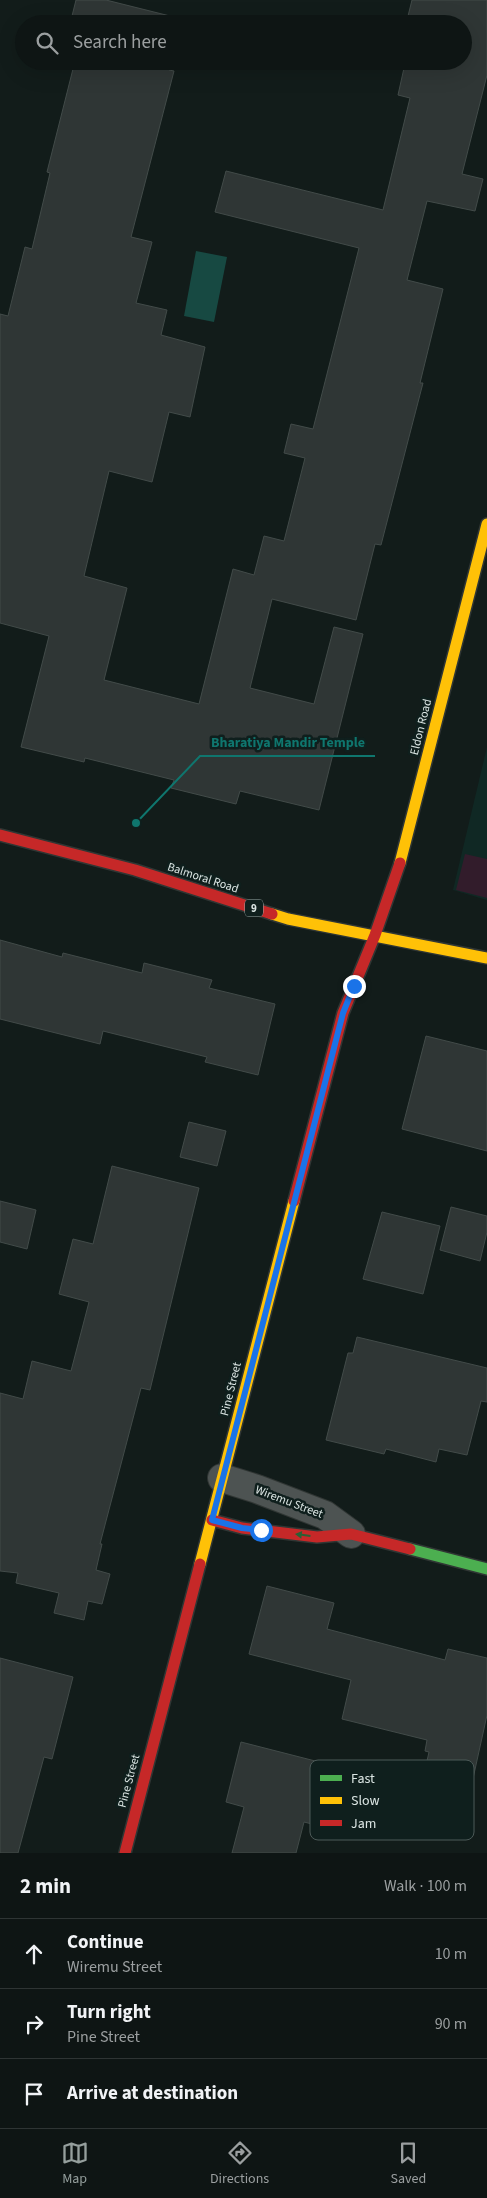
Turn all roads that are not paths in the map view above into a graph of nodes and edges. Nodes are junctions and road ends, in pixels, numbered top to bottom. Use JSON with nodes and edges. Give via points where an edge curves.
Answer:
{"nodes":[{"id":1,"x":487,"y":524,"type":"edge"},
{"id":2,"x":479,"y":584,"type":"edge"},
{"id":3,"x":0,"y":835,"type":"edge"},
{"id":4,"x":375,"y":934,"type":"junction"},
{"id":5,"x":487,"y":958,"type":"edge"},
{"id":6,"x":222,"y":1478,"type":"junction"},
{"id":7,"x":212,"y":1520,"type":"junction"},
{"id":8,"x":351,"y":1534,"type":"junction"},
{"id":9,"x":487,"y":1570,"type":"edge"},
{"id":10,"x":125,"y":1853,"type":"edge"}],
"edges":[{"from":1,"to":2,"type":"street","name":"Eldon Road"},
{"from":2,"to":4,"type":"street","name":"Eldon Road","via":[[402,859]]},
{"from":3,"to":4,"type":"street","name":"Balmoral Road","number":"9","via":[[135,870],[288,919]]},
{"from":4,"to":5,"type":"street","name":"Balmoral Road","number":"9"},
{"from":4,"to":6,"type":"street","name":"Pine Street","via":[[343,1013]]},
{"from":6,"to":7,"type":"street","name":"Pine Street"},
{"from":6,"to":8,"type":"street","name":"Wiremu Street","via":[[325,1515]]},
{"from":8,"to":7,"type":"street","name":"Wiremu Street","one_way":true,"via":[[316,1537],[242,1528]]},
{"from":7,"to":10,"type":"street","name":"Pine Street"},
{"from":8,"to":9,"type":"street","name":"Wiremu Street"}]}
